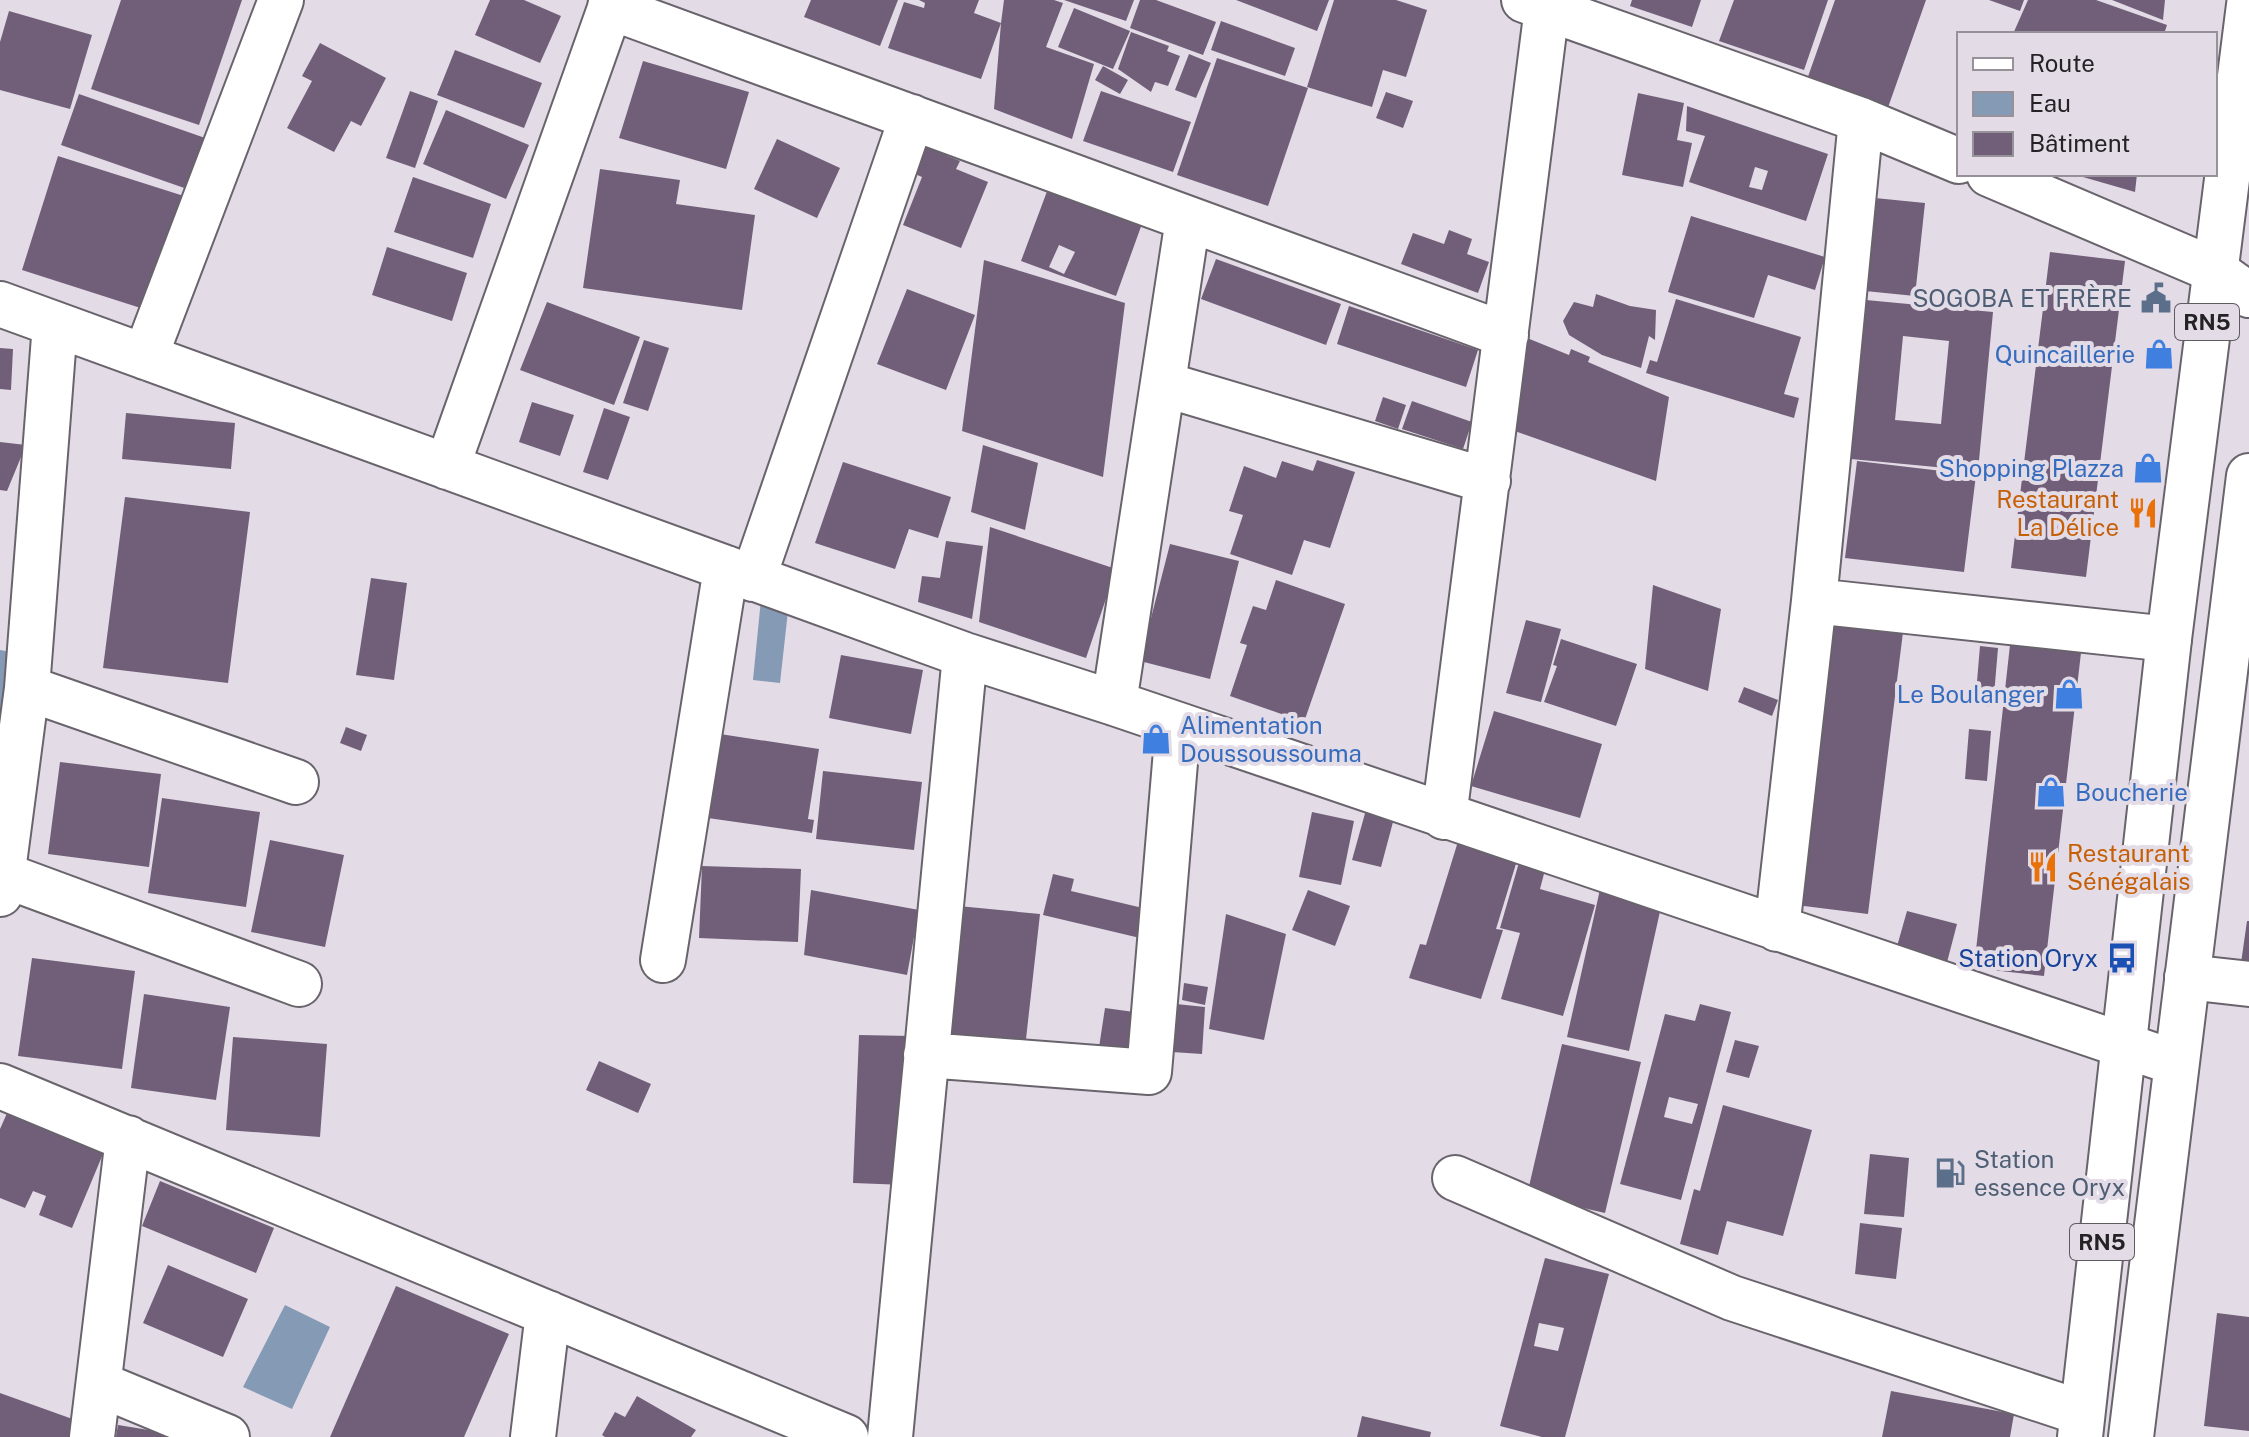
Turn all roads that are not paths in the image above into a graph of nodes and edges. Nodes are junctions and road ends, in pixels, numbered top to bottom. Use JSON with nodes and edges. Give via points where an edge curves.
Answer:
{"nodes":[{"id":1,"x":281,"y":0,"type":"edge"},
{"id":2,"x":612,"y":3,"type":"edge"},
{"id":3,"x":1536,"y":4,"type":"edge"},
{"id":4,"x":2249,"y":5,"type":"edge"},
{"id":5,"x":912,"y":117,"type":"junction"},
{"id":6,"x":1861,"y":120,"type":"junction"},
{"id":7,"x":1957,"y":160,"type":"edge"},
{"id":8,"x":1994,"y":176,"type":"edge"},
{"id":9,"x":1188,"y":219,"type":"junction"},
{"id":10,"x":2214,"y":270,"type":"junction"},
{"id":11,"x":2249,"y":295,"type":"edge"},
{"id":12,"x":0,"y":304,"type":"edge"},
{"id":13,"x":55,"y":324,"type":"junction"},
{"id":14,"x":1506,"y":335,"type":"junction"},
{"id":15,"x":145,"y":357,"type":"junction"},
{"id":16,"x":1163,"y":384,"type":"junction"},
{"id":17,"x":447,"y":467,"type":"junction"},
{"id":18,"x":2249,"y":476,"type":"edge"},
{"id":19,"x":1488,"y":481,"type":"junction"},
{"id":20,"x":740,"y":574,"type":"junction"},
{"id":21,"x":1814,"y":601,"type":"junction"},
{"id":22,"x":2169,"y":639,"type":"junction"},
{"id":23,"x":965,"y":655,"type":"junction"},
{"id":24,"x":27,"y":688,"type":"junction"},
{"id":25,"x":1114,"y":703,"type":"junction"},
{"id":26,"x":1178,"y":727,"type":"junction"},
{"id":27,"x":296,"y":782,"type":"dead end"},
{"id":28,"x":1444,"y":817,"type":"junction"},
{"id":29,"x":1,"y":884,"type":"edge"},
{"id":30,"x":1777,"y":929,"type":"junction"},
{"id":31,"x":663,"y":960,"type":"dead end"},
{"id":32,"x":2187,"y":977,"type":"junction"},
{"id":33,"x":299,"y":984,"type":"dead end"},
{"id":34,"x":2249,"y":984,"type":"edge"},
{"id":35,"x":2125,"y":1047,"type":"junction"},
{"id":36,"x":926,"y":1055,"type":"junction"},
{"id":37,"x":2176,"y":1063,"type":"junction"},
{"id":38,"x":0,"y":1086,"type":"edge"},
{"id":39,"x":128,"y":1138,"type":"junction"},
{"id":40,"x":1455,"y":1178,"type":"dead end"},
{"id":41,"x":548,"y":1313,"type":"junction"},
{"id":42,"x":99,"y":1384,"type":"junction"},
{"id":43,"x":2081,"y":1425,"type":"edge"},
{"id":44,"x":92,"y":1437,"type":"edge"},
{"id":45,"x":227,"y":1437,"type":"edge"},
{"id":46,"x":533,"y":1437,"type":"edge"},
{"id":47,"x":846,"y":1437,"type":"edge"},
{"id":48,"x":890,"y":1437,"type":"edge"},
{"id":49,"x":2131,"y":1437,"type":"edge"}],
"edges":[{"from":1,"to":15,"type":"main road"},
{"from":2,"to":5,"type":"main road"},
{"from":2,"to":17,"type":"main road"},
{"from":3,"to":6,"type":"main road"},
{"from":3,"to":14,"type":"main road"},
{"from":4,"to":10,"type":"main road","number":"RN5"},
{"from":5,"to":9,"type":"main road"},
{"from":5,"to":20,"type":"main road"},
{"from":6,"to":7,"type":"main road"},
{"from":6,"to":21,"type":"main road"},
{"from":8,"to":10,"type":"main road"},
{"from":9,"to":14,"type":"main road"},
{"from":9,"to":16,"type":"main road"},
{"from":10,"to":11,"type":"main road"},
{"from":10,"to":22,"type":"main road","number":"RN5"},
{"from":12,"to":13,"type":"main road"},
{"from":13,"to":15,"type":"main road"},
{"from":13,"to":24,"type":"main road"},
{"from":14,"to":19,"type":"main road"},
{"from":15,"to":17,"type":"main road"},
{"from":16,"to":19,"type":"main road"},
{"from":16,"to":25,"type":"main road"},
{"from":17,"to":20,"type":"main road"},
{"from":18,"to":32,"type":"main road","number":"RN5"},
{"from":19,"to":28,"type":"main road"},
{"from":20,"to":23,"type":"main road"},
{"from":20,"to":31,"type":"main road"},
{"from":21,"to":22,"type":"main road"},
{"from":21,"to":30,"type":"main road"},
{"from":22,"to":35,"type":"main road","number":"RN5"},
{"from":23,"to":25,"type":"main road"},
{"from":23,"to":36,"type":"main road"},
{"from":24,"to":27,"type":"main road"},
{"from":24,"to":29,"type":"main road"},
{"from":25,"to":26,"type":"main road"},
{"from":26,"to":28,"type":"main road"},
{"from":26,"to":36,"type":"main road","via":[[1149,1072]]},
{"from":28,"to":30,"type":"main road"},
{"from":29,"to":33,"type":"main road"},
{"from":30,"to":35,"type":"main road"},
{"from":32,"to":34,"type":"main road"},
{"from":32,"to":37,"type":"main road","number":"RN5"},
{"from":35,"to":37,"type":"main road"},
{"from":35,"to":43,"type":"main road","number":"RN5"},
{"from":36,"to":48,"type":"main road"},
{"from":37,"to":49,"type":"main road","number":"RN5"},
{"from":38,"to":39,"type":"main road"},
{"from":39,"to":41,"type":"main road"},
{"from":39,"to":42,"type":"main road"},
{"from":40,"to":43,"type":"main road","via":[[1732,1298]]},
{"from":41,"to":46,"type":"main road"},
{"from":41,"to":47,"type":"main road"},
{"from":42,"to":44,"type":"main road"},
{"from":42,"to":45,"type":"main road"}]}
